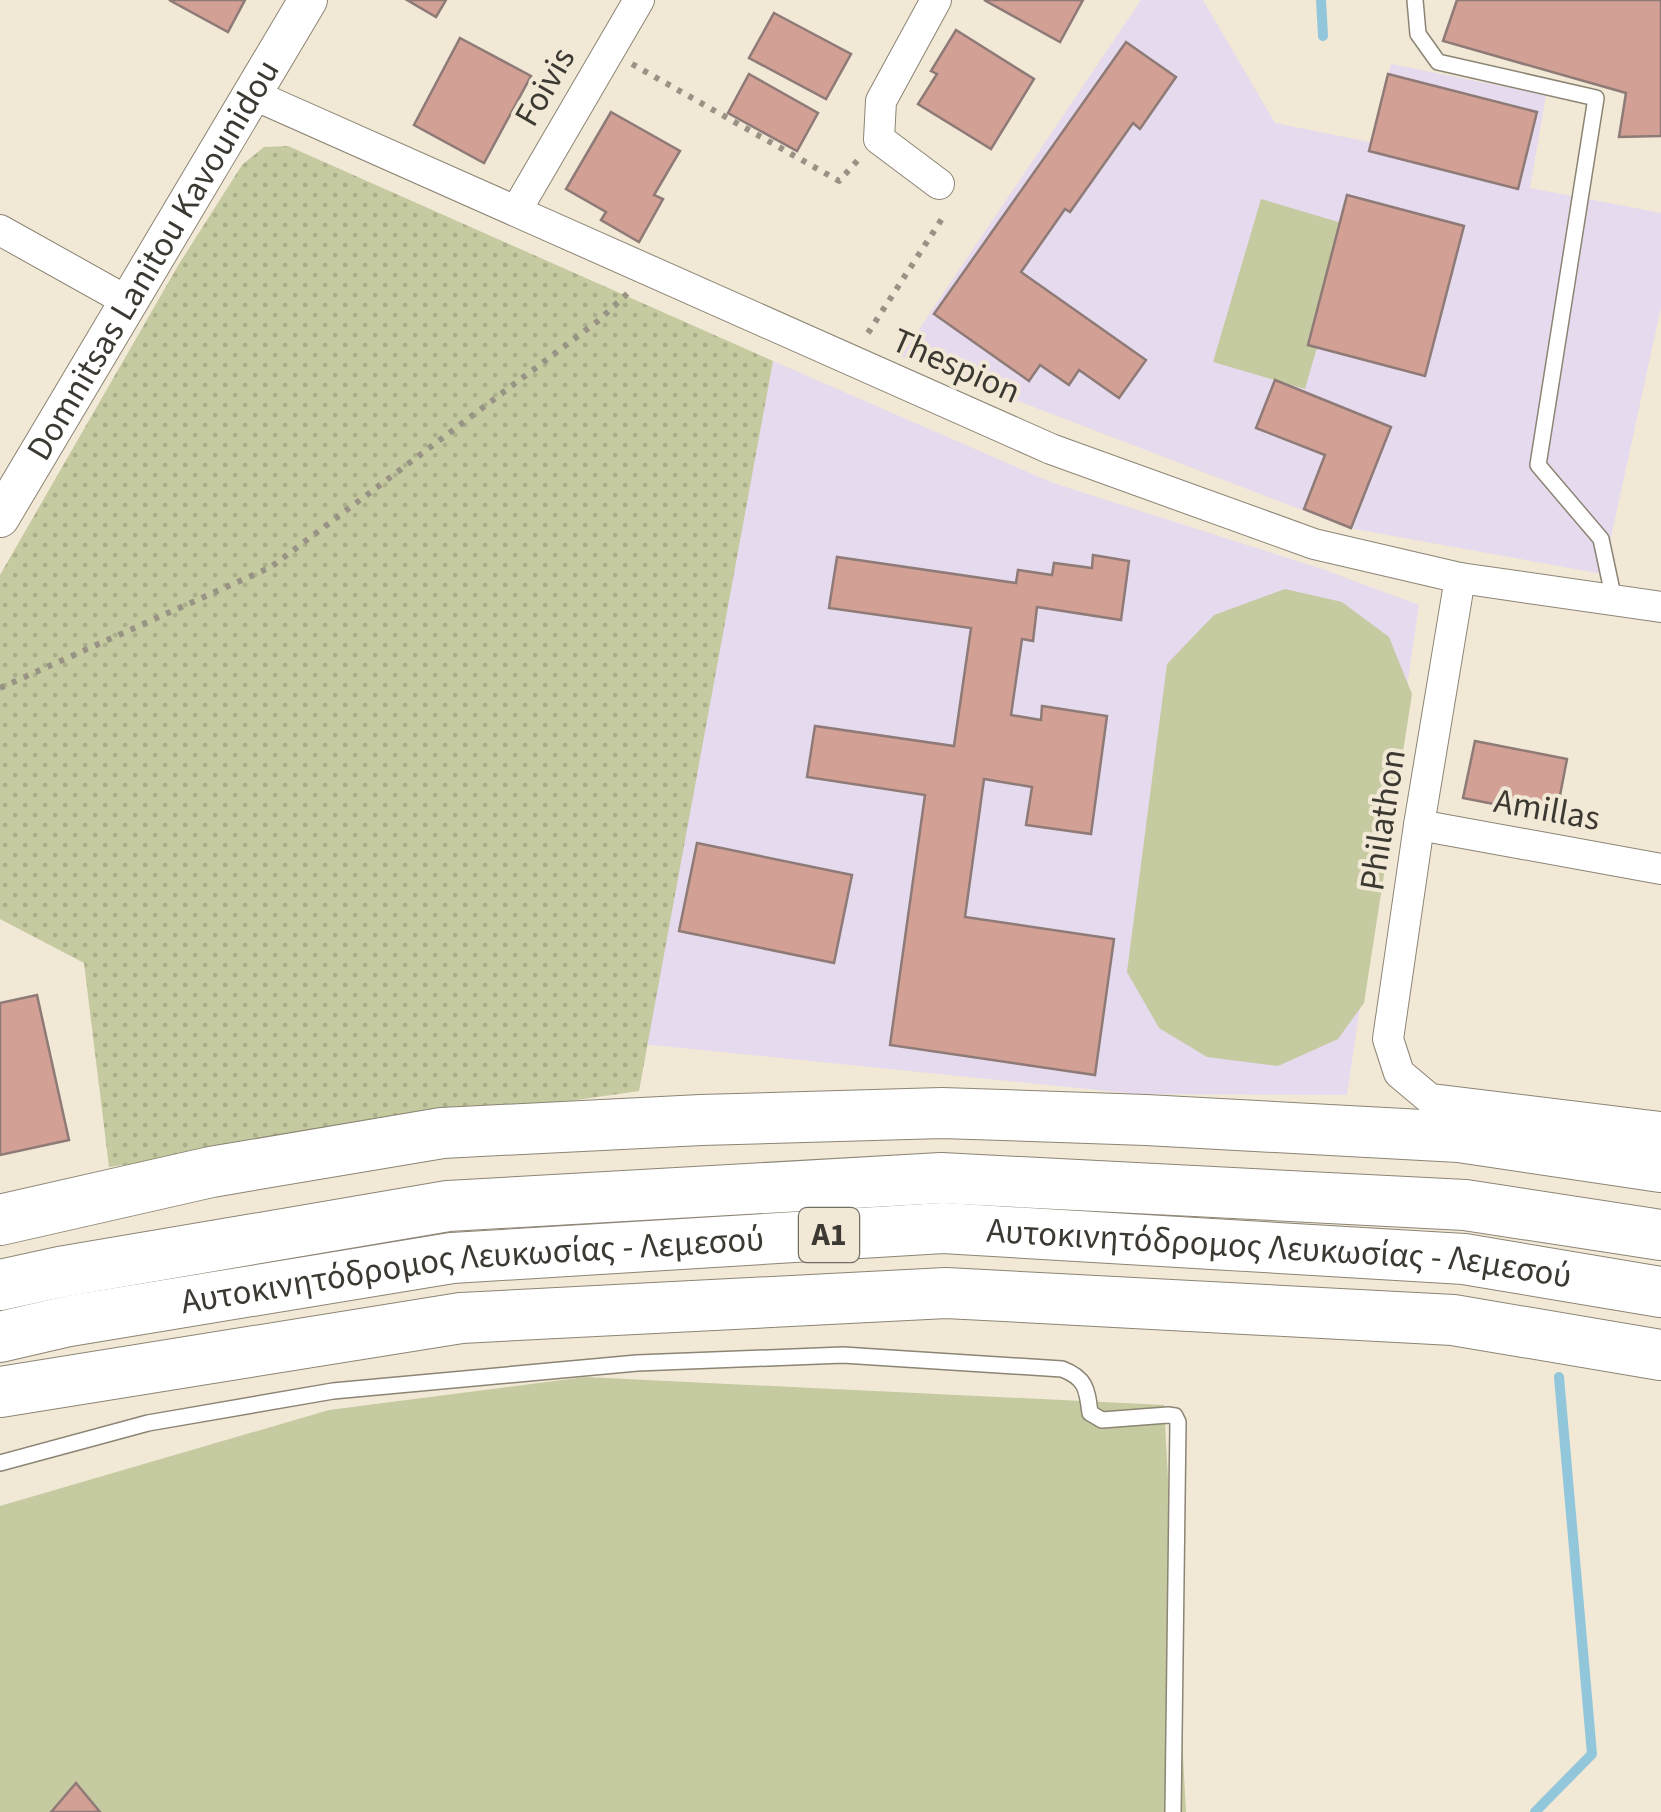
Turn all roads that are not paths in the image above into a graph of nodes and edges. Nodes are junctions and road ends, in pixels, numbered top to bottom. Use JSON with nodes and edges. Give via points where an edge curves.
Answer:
{"nodes":[{"id":1,"x":308,"y":0,"type":"edge"},
{"id":2,"x":639,"y":0,"type":"edge"},
{"id":3,"x":936,"y":0,"type":"edge"},
{"id":4,"x":1416,"y":0,"type":"edge"},
{"id":5,"x":252,"y":94,"type":"junction"},
{"id":6,"x":938,"y":184,"type":"road end"},
{"id":7,"x":516,"y":211,"type":"junction"},
{"id":8,"x":0,"y":230,"type":"edge"},
{"id":9,"x":127,"y":301,"type":"junction"},
{"id":10,"x":0,"y":518,"type":"edge"},
{"id":11,"x":1460,"y":578,"type":"junction"},
{"id":12,"x":1614,"y":600,"type":"junction"},
{"id":13,"x":1661,"y":607,"type":"edge"},
{"id":14,"x":1419,"y":825,"type":"junction"},
{"id":15,"x":1661,"y":869,"type":"edge"},
{"id":16,"x":1661,"y":1127,"type":"edge"},
{"id":17,"x":1661,"y":1167,"type":"edge"},
{"id":18,"x":211,"y":1172,"type":"junction"},
{"id":19,"x":0,"y":1220,"type":"edge"},
{"id":20,"x":0,"y":1235,"type":"edge"},
{"id":21,"x":1661,"y":1235,"type":"edge"},
{"id":22,"x":0,"y":1285,"type":"edge"},
{"id":23,"x":1661,"y":1292,"type":"edge"},
{"id":24,"x":0,"y":1337,"type":"edge"},
{"id":25,"x":1661,"y":1355,"type":"edge"},
{"id":26,"x":0,"y":1395,"type":"edge"},
{"id":27,"x":0,"y":1463,"type":"edge"},
{"id":28,"x":1173,"y":1812,"type":"edge"}],
"edges":[{"from":1,"to":5,"type":"street","name":"Domnitsas Lanitou Kavounidou"},
{"from":2,"to":7,"type":"street","name":"Foivis"},
{"from":3,"to":6,"type":"street","via":[[881,101],[879,139]]},
{"from":4,"to":12,"type":"lane","via":[[1418,34],[1438,62],[1596,98],[1538,466],[1600,539]]},
{"from":5,"to":7,"type":"street","name":"Thespion"},
{"from":5,"to":9,"type":"street","name":"Domnitsas Lanitou Kavounidou"},
{"from":7,"to":11,"type":"street","name":"Thespion","via":[[1052,449],[1314,544]]},
{"from":8,"to":9,"type":"street"},
{"from":9,"to":10,"type":"street","name":"Domnitsas Lanitou Kavounidou"},
{"from":11,"to":12,"type":"street","name":"Thespion"},
{"from":11,"to":14,"type":"street","name":"Philathon"},
{"from":12,"to":13,"type":"street","name":"Thespion"},
{"from":14,"to":15,"type":"street","name":"Amillas"},
{"from":14,"to":16,"type":"street","name":"Philathon","via":[[1388,1039],[1398,1073],[1430,1099]]},
{"from":17,"to":18,"type":"highway","via":[[1459,1138],[942,1114],[442,1134]]},
{"from":18,"to":19,"type":"highway"},
{"from":18,"to":20,"type":"highway"},
{"from":21,"to":22,"type":"highway","name":"Αυτοκινητόδρομος Λευκωσίας - Λεμεσού","number":"A1","via":[[1466,1206],[941,1178],[448,1206]]},
{"from":23,"to":24,"type":"highway","name":"Αυτοκινητόδρομος Λευκωσίας - Λεμεσού","number":"A1","via":[[1464,1258],[943,1228],[452,1258]]},
{"from":25,"to":26,"type":"highway","via":[[1454,1320],[946,1293],[461,1318]]},
{"from":27,"to":28,"type":"lane","via":[[148,1423],[333,1391],[638,1363],[843,1355],[1062,1369],[1080,1376],[1090,1413],[1102,1420],[1168,1415],[1178,1422]]}]}
